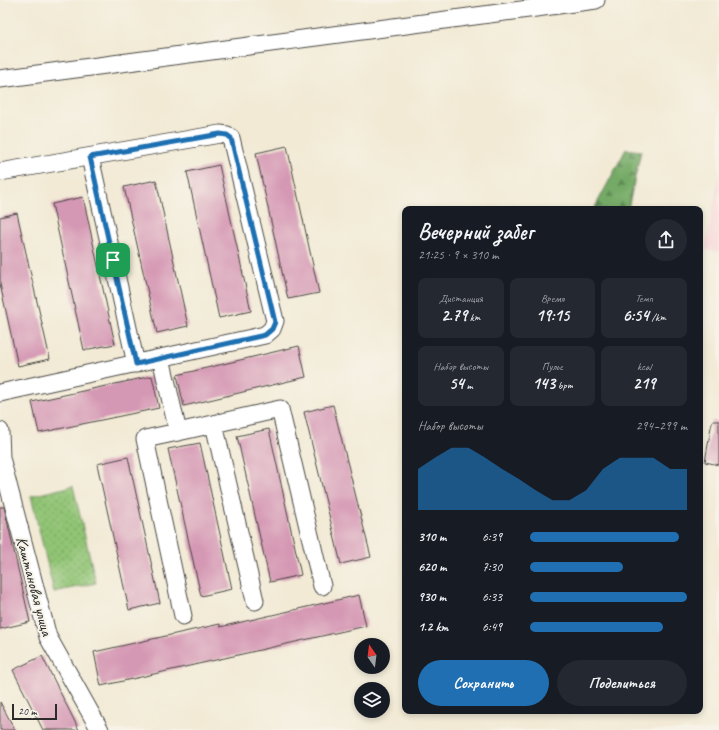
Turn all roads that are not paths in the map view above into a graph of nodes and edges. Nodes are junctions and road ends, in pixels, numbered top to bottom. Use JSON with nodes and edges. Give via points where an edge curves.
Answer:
{"nodes":[{"id":1,"x":596,"y":0,"type":"edge"},
{"id":2,"x":515,"y":6,"type":"edge"},
{"id":3,"x":0,"y":79,"type":"edge"},
{"id":4,"x":90,"y":157,"type":"junction"},
{"id":5,"x":0,"y":172,"type":"edge"},
{"id":6,"x":161,"y":358,"type":"junction"},
{"id":7,"x":136,"y":364,"type":"junction"},
{"id":8,"x":0,"y":393,"type":"edge"},
{"id":9,"x":214,"y":424,"type":"junction"},
{"id":10,"x":0,"y":431,"type":"edge"},
{"id":11,"x":178,"y":432,"type":"junction"},
{"id":12,"x":1,"y":459,"type":"edge"},
{"id":13,"x":322,"y":586,"type":"dead end"},
{"id":14,"x":255,"y":601,"type":"dead end"},
{"id":15,"x":183,"y":616,"type":"dead end"},
{"id":16,"x":100,"y":730,"type":"edge"}],
"edges":[{"from":1,"to":2,"type":"street"},
{"from":2,"to":3,"type":"street"},
{"from":4,"to":5,"type":"street"},
{"from":4,"to":6,"type":"street","via":[[220,134],[231,138],[275,322],[265,335]]},
{"from":4,"to":7,"type":"street"},
{"from":6,"to":7,"type":"street"},
{"from":6,"to":11,"type":"street"},
{"from":7,"to":8,"type":"street"},
{"from":9,"to":11,"type":"street"},
{"from":9,"to":13,"type":"street","via":[[280,409]]},
{"from":9,"to":14,"type":"street"},
{"from":10,"to":12,"type":"street","name":"Каштановая улица"},
{"from":11,"to":15,"type":"street","via":[[144,439]]},
{"from":12,"to":16,"type":"street","name":"Каштановая улица","via":[[48,637]]}]}
